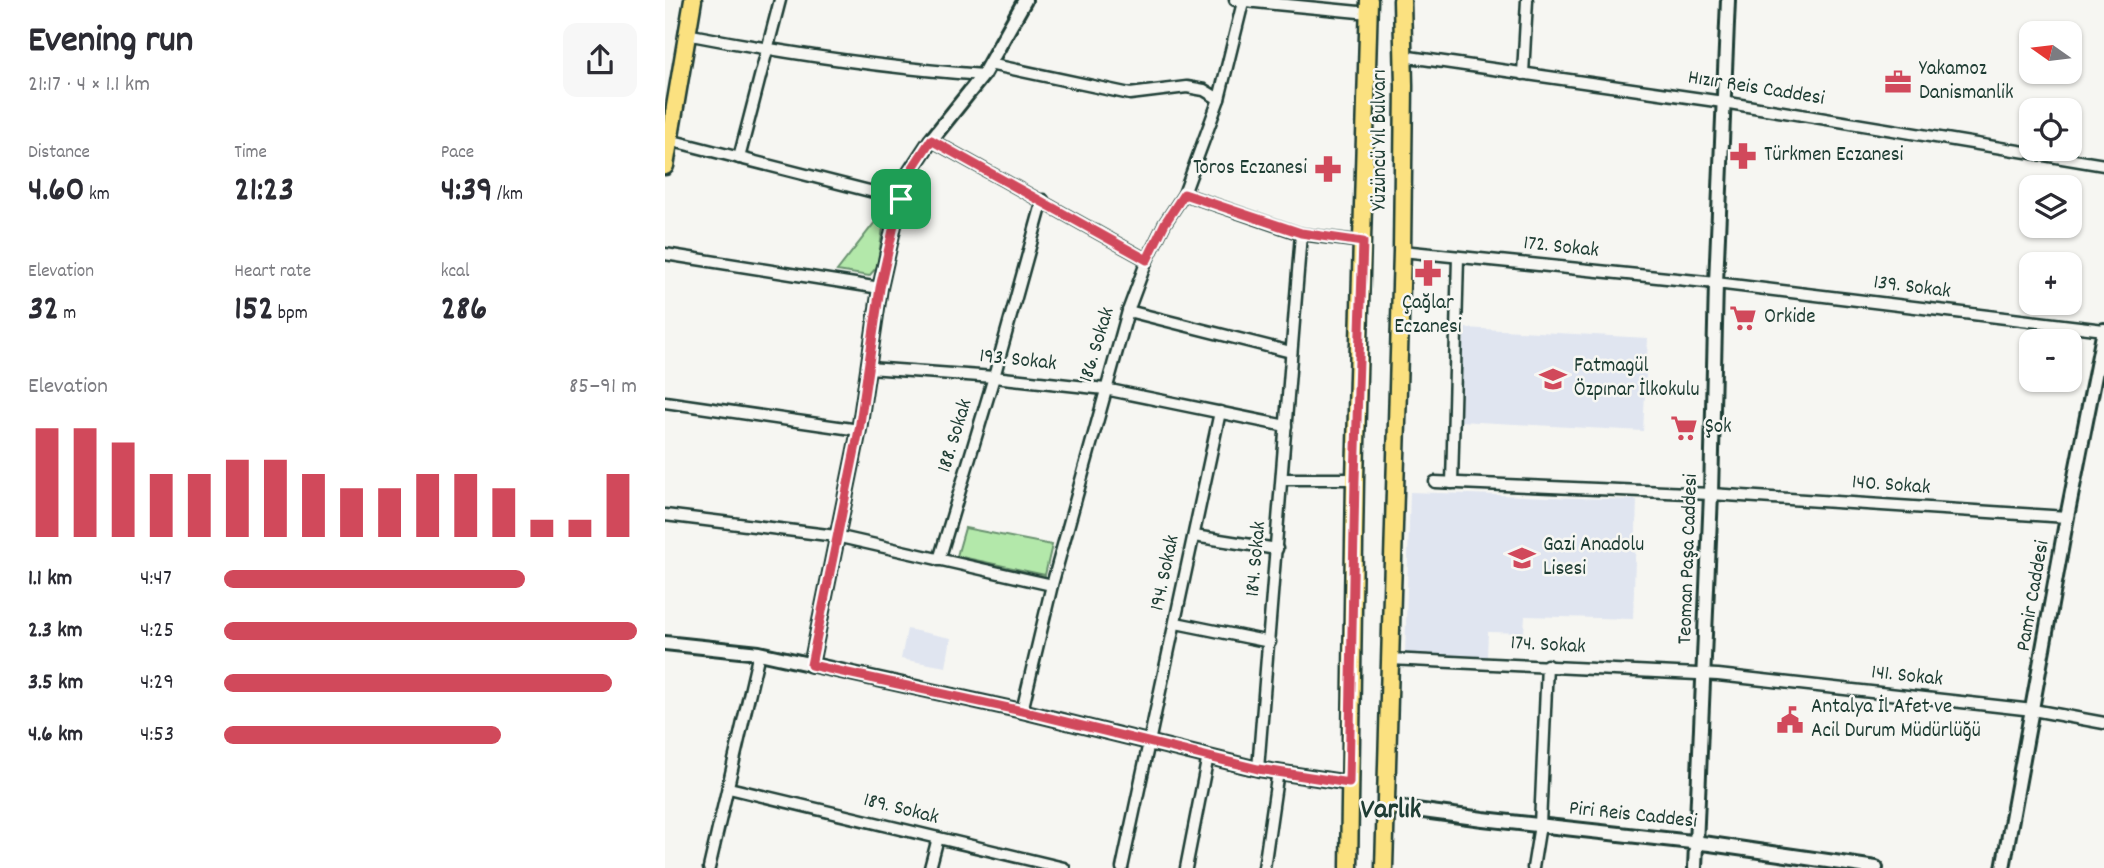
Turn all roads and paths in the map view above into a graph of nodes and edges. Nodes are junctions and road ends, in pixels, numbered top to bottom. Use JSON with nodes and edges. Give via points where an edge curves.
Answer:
{"nodes":[{"id":1,"x":693,"y":0,"type":"edge"},
{"id":2,"x":780,"y":0,"type":"edge"},
{"id":3,"x":1025,"y":0,"type":"edge"},
{"id":4,"x":1402,"y":0,"type":"edge"},
{"id":5,"x":1527,"y":0,"type":"edge"},
{"id":6,"x":1728,"y":0,"type":"edge"},
{"id":7,"x":1239,"y":1,"type":"edge"},
{"id":8,"x":1369,"y":6,"type":"edge"},
{"id":9,"x":685,"y":34,"type":"junction"},
{"id":10,"x":768,"y":50,"type":"junction"},
{"id":11,"x":1402,"y":57,"type":"junction"},
{"id":12,"x":986,"y":69,"type":"junction"},
{"id":13,"x":1523,"y":74,"type":"junction"},
{"id":14,"x":1219,"y":99,"type":"junction"},
{"id":15,"x":1723,"y":102,"type":"junction"},
{"id":16,"x":669,"y":140,"type":"junction"},
{"id":17,"x":931,"y":140,"type":"junction"},
{"id":18,"x":739,"y":158,"type":"junction"},
{"id":19,"x":2104,"y":165,"type":"edge"},
{"id":20,"x":665,"y":166,"type":"edge"},
{"id":21,"x":1184,"y":194,"type":"junction"},
{"id":22,"x":901,"y":199,"type":"junction"},
{"id":23,"x":1043,"y":201,"type":"junction"},
{"id":24,"x":1301,"y":233,"type":"junction"},
{"id":25,"x":1363,"y":242,"type":"junction"},
{"id":26,"x":1402,"y":251,"type":"junction"},
{"id":27,"x":665,"y":254,"type":"edge"},
{"id":28,"x":1458,"y":257,"type":"junction"},
{"id":29,"x":1147,"y":260,"type":"junction"},
{"id":30,"x":1716,"y":283,"type":"junction"},
{"id":31,"x":880,"y":288,"type":"junction"},
{"id":32,"x":1128,"y":311,"type":"junction"},
{"id":33,"x":2104,"y":330,"type":"edge"},
{"id":34,"x":1291,"y":352,"type":"junction"},
{"id":35,"x":869,"y":368,"type":"junction"},
{"id":36,"x":994,"y":377,"type":"junction"},
{"id":37,"x":1105,"y":389,"type":"junction"},
{"id":38,"x":665,"y":402,"type":"edge"},
{"id":39,"x":1220,"y":412,"type":"junction"},
{"id":40,"x":1286,"y":426,"type":"junction"},
{"id":41,"x":859,"y":430,"type":"junction"},
{"id":42,"x":1283,"y":479,"type":"junction"},
{"id":43,"x":1355,"y":479,"type":"junction"},
{"id":44,"x":1435,"y":482,"type":"dead end"},
{"id":45,"x":1452,"y":483,"type":"junction"},
{"id":46,"x":1711,"y":494,"type":"junction"},
{"id":47,"x":665,"y":515,"type":"edge"},
{"id":48,"x":2067,"y":517,"type":"junction"},
{"id":49,"x":836,"y":536,"type":"junction"},
{"id":50,"x":1194,"y":536,"type":"junction"},
{"id":51,"x":1277,"y":549,"type":"junction"},
{"id":52,"x":939,"y":560,"type":"junction"},
{"id":53,"x":1052,"y":586,"type":"junction"},
{"id":54,"x":1176,"y":623,"type":"junction"},
{"id":55,"x":1269,"y":642,"type":"junction"},
{"id":56,"x":665,"y":643,"type":"edge"},
{"id":57,"x":759,"y":653,"type":"junction"},
{"id":58,"x":1390,"y":659,"type":"junction"},
{"id":59,"x":811,"y":665,"type":"junction"},
{"id":60,"x":1547,"y":665,"type":"junction"},
{"id":61,"x":1704,"y":674,"type":"junction"},
{"id":62,"x":2033,"y":710,"type":"junction"},
{"id":63,"x":1022,"y":711,"type":"junction"},
{"id":64,"x":2104,"y":723,"type":"edge"},
{"id":65,"x":1151,"y":742,"type":"junction"},
{"id":66,"x":1208,"y":756,"type":"junction"},
{"id":67,"x":1258,"y":769,"type":"junction"},
{"id":68,"x":1278,"y":771,"type":"junction"},
{"id":69,"x":1349,"y":783,"type":"junction"},
{"id":70,"x":729,"y":788,"type":"junction"},
{"id":71,"x":1386,"y":806,"type":"junction"},
{"id":72,"x":1540,"y":825,"type":"junction"},
{"id":73,"x":937,"y":838,"type":"junction"},
{"id":74,"x":1696,"y":842,"type":"junction"},
{"id":75,"x":709,"y":868,"type":"edge"},
{"id":76,"x":930,"y":868,"type":"edge"},
{"id":77,"x":1064,"y":868,"type":"edge"},
{"id":78,"x":1122,"y":868,"type":"edge"},
{"id":79,"x":1186,"y":868,"type":"edge"},
{"id":80,"x":1265,"y":868,"type":"edge"},
{"id":81,"x":1349,"y":868,"type":"edge"},
{"id":82,"x":1384,"y":868,"type":"edge"},
{"id":83,"x":1533,"y":868,"type":"edge"},
{"id":84,"x":1695,"y":868,"type":"edge"},
{"id":85,"x":1876,"y":868,"type":"edge"},
{"id":86,"x":2003,"y":868,"type":"edge"}],
"edges":[{"from":1,"to":9,"type":"main road"},
{"from":2,"to":10,"type":"street"},
{"from":3,"to":12,"type":"street"},
{"from":4,"to":11,"type":"main road","name":"Yüzüncü Yıl Bulvarı"},
{"from":5,"to":13,"type":"street"},
{"from":6,"to":15,"type":"street","name":"Teoman Paşa Caddesi"},
{"from":7,"to":8,"type":"street"},
{"from":7,"to":14,"type":"street","name":"186. Sokak"},
{"from":8,"to":25,"type":"main road","name":"Yüzüncü Yıl Bulvarı"},
{"from":9,"to":10,"type":"street"},
{"from":9,"to":16,"type":"main road"},
{"from":10,"to":12,"type":"street","via":[[925,71]]},
{"from":10,"to":18,"type":"street"},
{"from":11,"to":13,"type":"street","name":"Hızır Reis Caddesi"},
{"from":11,"to":26,"type":"main road","name":"Yüzüncü Yıl Bulvarı"},
{"from":12,"to":14,"type":"street","via":[[1130,94],[1187,87]]},
{"from":12,"to":17,"type":"street"},
{"from":13,"to":15,"type":"street","name":"Hızır Reis Caddesi"},
{"from":14,"to":21,"type":"street","name":"186. Sokak"},
{"from":15,"to":19,"type":"street","name":"Hızır Reis Caddesi"},
{"from":15,"to":30,"type":"street","name":"Teoman Paşa Caddesi"},
{"from":16,"to":18,"type":"street"},
{"from":16,"to":20,"type":"main road"},
{"from":17,"to":22,"type":"street","via":[[904,181]]},
{"from":17,"to":23,"type":"street"},
{"from":18,"to":22,"type":"street"},
{"from":21,"to":24,"type":"street"},
{"from":21,"to":29,"type":"street","name":"186. Sokak"},
{"from":22,"to":31,"type":"street"},
{"from":23,"to":29,"type":"street"},
{"from":23,"to":36,"type":"street","name":"188. Sokak"},
{"from":24,"to":25,"type":"street"},
{"from":24,"to":34,"type":"street","name":"184. Sokak"},
{"from":25,"to":43,"type":"main road","name":"Yüzüncü Yıl Bulvarı"},
{"from":26,"to":28,"type":"street","name":"172. Sokak"},
{"from":26,"to":58,"type":"main road","name":"Yüzüncü Yıl Bulvarı"},
{"from":27,"to":31,"type":"street"},
{"from":28,"to":30,"type":"street","name":"172. Sokak"},
{"from":28,"to":45,"type":"street"},
{"from":29,"to":32,"type":"street","name":"186. Sokak"},
{"from":30,"to":33,"type":"street","name":"139. Sokak"},
{"from":30,"to":46,"type":"street","name":"Teoman Paşa Caddesi"},
{"from":31,"to":35,"type":"street"},
{"from":32,"to":34,"type":"street"},
{"from":32,"to":37,"type":"street","name":"186. Sokak"},
{"from":33,"to":48,"type":"street","name":"Pamir Caddesi"},
{"from":34,"to":40,"type":"street","name":"184. Sokak"},
{"from":35,"to":36,"type":"street","name":"193. Sokak"},
{"from":35,"to":41,"type":"street"},
{"from":36,"to":37,"type":"street","name":"193. Sokak"},
{"from":36,"to":52,"type":"street","name":"188. Sokak"},
{"from":37,"to":39,"type":"street","name":"193. Sokak"},
{"from":37,"to":53,"type":"street","name":"186. Sokak"},
{"from":38,"to":41,"type":"street"},
{"from":39,"to":40,"type":"street","name":"193. Sokak"},
{"from":39,"to":50,"type":"street","name":"194. Sokak"},
{"from":40,"to":42,"type":"street","name":"184. Sokak"},
{"from":41,"to":49,"type":"street"},
{"from":42,"to":43,"type":"street"},
{"from":42,"to":51,"type":"street","name":"184. Sokak"},
{"from":43,"to":69,"type":"main road","name":"Yüzüncü Yıl Bulvarı"},
{"from":44,"to":45,"type":"street","name":"140. Sokak"},
{"from":45,"to":46,"type":"street","name":"140. Sokak"},
{"from":46,"to":48,"type":"street","name":"140. Sokak"},
{"from":46,"to":61,"type":"street","name":"Teoman Paşa Caddesi"},
{"from":47,"to":49,"type":"street"},
{"from":48,"to":62,"type":"street","name":"Pamir Caddesi"},
{"from":49,"to":52,"type":"street"},
{"from":49,"to":59,"type":"street"},
{"from":50,"to":51,"type":"street"},
{"from":50,"to":54,"type":"street","name":"194. Sokak"},
{"from":51,"to":55,"type":"street","name":"184. Sokak"},
{"from":52,"to":53,"type":"street"},
{"from":53,"to":63,"type":"street","name":"186. Sokak"},
{"from":54,"to":55,"type":"street"},
{"from":54,"to":65,"type":"street","name":"194. Sokak"},
{"from":55,"to":67,"type":"street","name":"184. Sokak"},
{"from":56,"to":57,"type":"street"},
{"from":57,"to":59,"type":"street"},
{"from":57,"to":70,"type":"street"},
{"from":58,"to":60,"type":"street","name":"174. Sokak"},
{"from":58,"to":71,"type":"main road","name":"Yüzüncü Yıl Bulvarı"},
{"from":59,"to":63,"type":"street"},
{"from":60,"to":61,"type":"street","name":"174. Sokak"},
{"from":60,"to":72,"type":"street"},
{"from":61,"to":62,"type":"street","name":"141. Sokak"},
{"from":61,"to":74,"type":"street","name":"Teoman Paşa Caddesi"},
{"from":62,"to":64,"type":"street","name":"141. Sokak"},
{"from":62,"to":86,"type":"street","name":"Pamir Caddesi"},
{"from":63,"to":65,"type":"street"},
{"from":65,"to":66,"type":"street"},
{"from":65,"to":78,"type":"street","name":"194. Sokak"},
{"from":66,"to":67,"type":"street"},
{"from":66,"to":79,"type":"street"},
{"from":67,"to":68,"type":"street"},
{"from":68,"to":69,"type":"street"},
{"from":68,"to":80,"type":"street"},
{"from":69,"to":81,"type":"main road","name":"Yüzüncü Yıl Bulvarı"},
{"from":70,"to":73,"type":"street","name":"189. Sokak"},
{"from":70,"to":75,"type":"street"},
{"from":71,"to":72,"type":"street","name":"Piri Reis Caddesi"},
{"from":71,"to":82,"type":"main road","name":"Yüzüncü Yıl Bulvarı"},
{"from":72,"to":74,"type":"street","name":"Piri Reis Caddesi"},
{"from":72,"to":83,"type":"street"},
{"from":73,"to":76,"type":"street"},
{"from":73,"to":77,"type":"street","name":"189. Sokak"},
{"from":74,"to":84,"type":"street","name":"Teoman Paşa Caddesi"},
{"from":74,"to":85,"type":"street","name":"Piri Reis Caddesi"}]}
